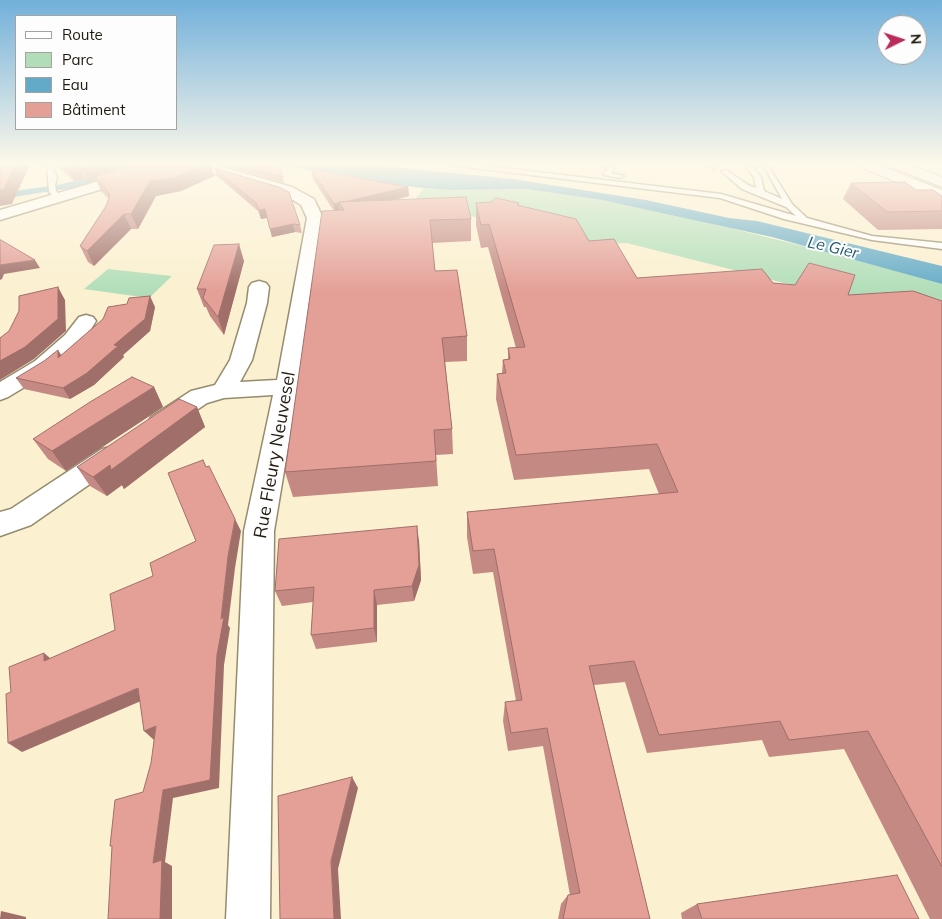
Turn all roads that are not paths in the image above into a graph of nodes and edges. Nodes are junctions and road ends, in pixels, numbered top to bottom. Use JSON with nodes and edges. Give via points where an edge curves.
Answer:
{"nodes":[{"id":1,"x":19,"y":207,"type":"edge"},
{"id":2,"x":310,"y":207,"type":"edge"},
{"id":3,"x":755,"y":207,"type":"edge"},
{"id":4,"x":791,"y":207,"type":"edge"},
{"id":5,"x":0,"y":215,"type":"edge"},
{"id":6,"x":804,"y":220,"type":"junction"},
{"id":7,"x":942,"y":246,"type":"edge"},
{"id":8,"x":259,"y":287,"type":"dead end"},
{"id":9,"x":86,"y":321,"type":"dead end"},
{"id":10,"x":286,"y":387,"type":"junction"},
{"id":11,"x":223,"y":390,"type":"junction"},
{"id":12,"x":0,"y":392,"type":"edge"},
{"id":13,"x":0,"y":524,"type":"edge"},
{"id":14,"x":248,"y":919,"type":"edge"}],
"edges":[{"from":1,"to":5,"type":"street"},
{"from":2,"to":10,"type":"street","name":"Rue Fleury Neuvesel","via":[[315,218]]},
{"from":3,"to":6,"type":"lane"},
{"from":4,"to":6,"type":"lane"},
{"from":6,"to":7,"type":"lane","via":[[872,238]]},
{"from":8,"to":11,"type":"street","via":[[241,360]]},
{"from":9,"to":12,"type":"street","via":[[73,340],[43,366]]},
{"from":10,"to":11,"type":"street"},
{"from":10,"to":14,"type":"street","name":"Rue Fleury Neuvesel","via":[[259,531]]},
{"from":11,"to":13,"type":"street","via":[[199,397],[21,517]]}]}
